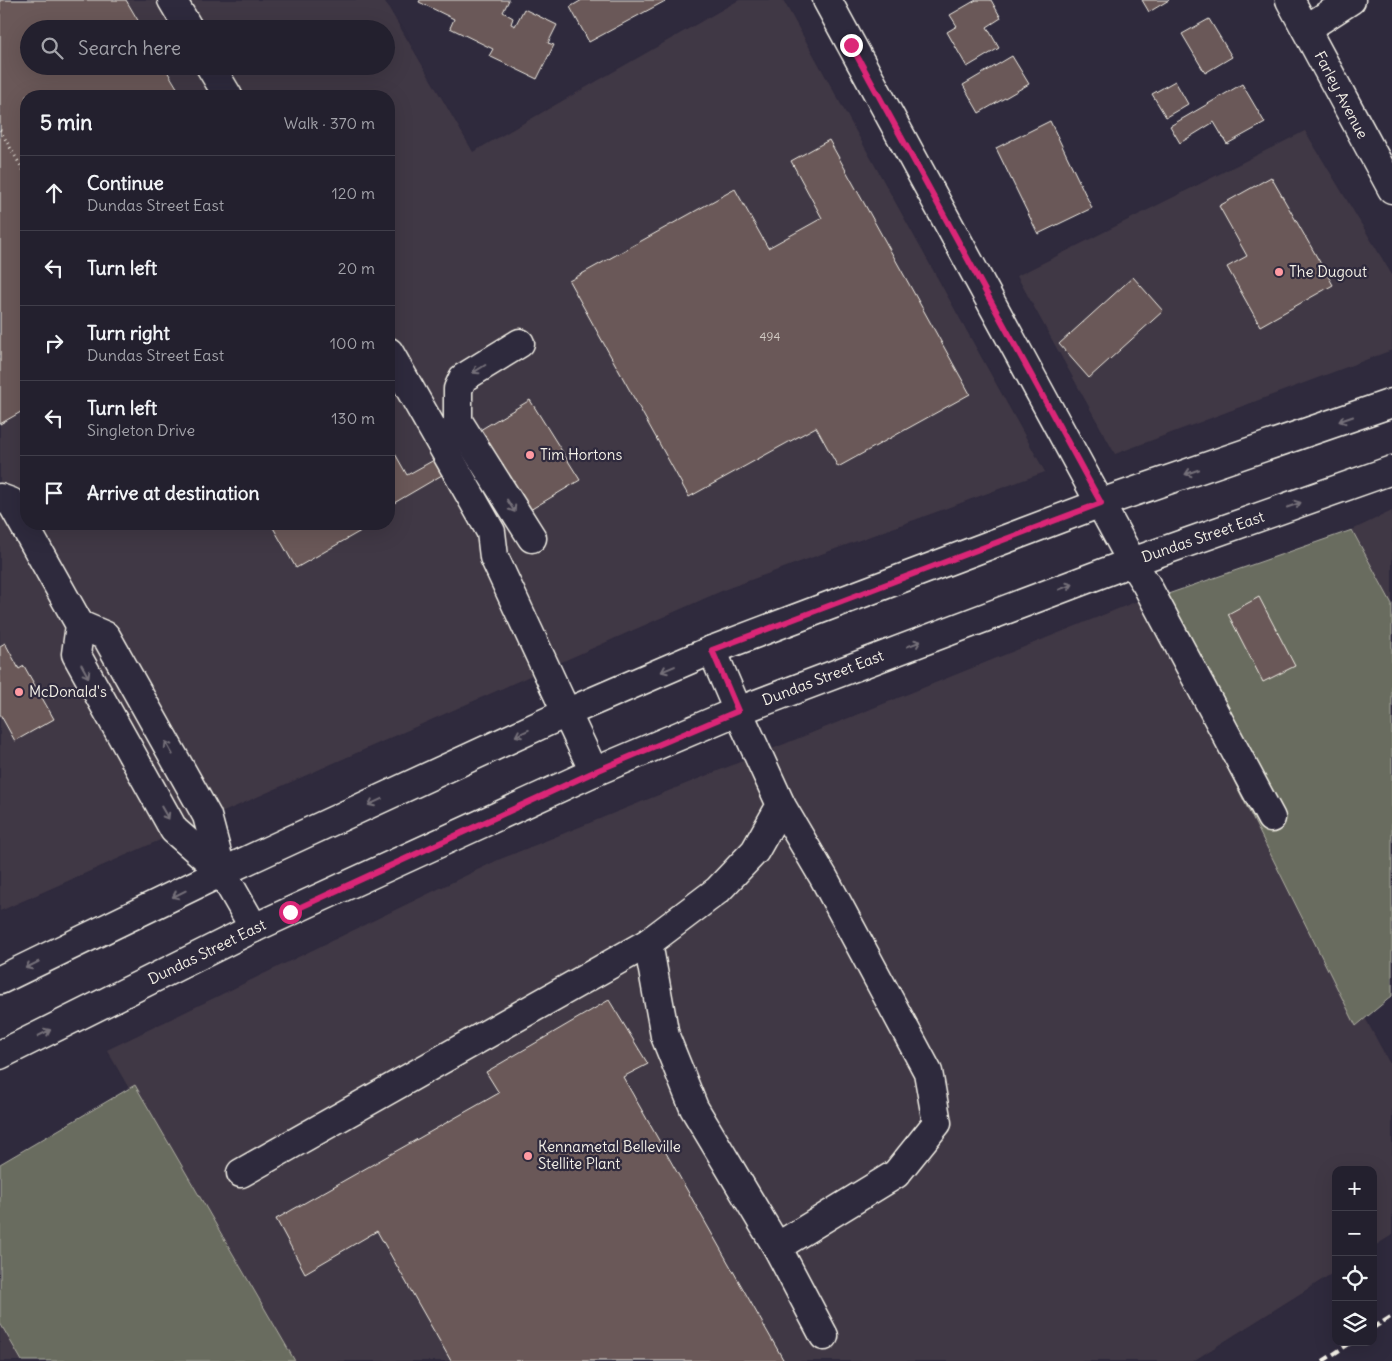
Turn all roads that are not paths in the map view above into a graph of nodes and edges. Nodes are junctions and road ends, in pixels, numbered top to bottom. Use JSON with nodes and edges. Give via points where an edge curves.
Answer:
{"nodes":[{"id":1,"x":172,"y":0,"type":"edge"},
{"id":2,"x":827,"y":0,"type":"edge"},
{"id":3,"x":1290,"y":0,"type":"edge"},
{"id":4,"x":1351,"y":0,"type":"edge"},
{"id":5,"x":184,"y":20,"type":"edge"},
{"id":6,"x":1306,"y":30,"type":"junction"},
{"id":7,"x":215,"y":75,"type":"edge"},
{"id":8,"x":224,"y":90,"type":"edge"},
{"id":9,"x":1392,"y":189,"type":"edge"},
{"id":10,"x":520,"y":343,"type":"dead end"},
{"id":11,"x":395,"y":363,"type":"edge"},
{"id":12,"x":1392,"y":403,"type":"edge"},
{"id":13,"x":1392,"y":470,"type":"edge"},
{"id":14,"x":0,"y":498,"type":"edge"},
{"id":15,"x":1101,"y":503,"type":"junction"},
{"id":16,"x":20,"y":518,"type":"edge"},
{"id":17,"x":27,"y":530,"type":"edge"},
{"id":18,"x":532,"y":538,"type":"dead end"},
{"id":19,"x":1132,"y":562,"type":"junction"},
{"id":20,"x":80,"y":626,"type":"junction"},
{"id":21,"x":712,"y":650,"type":"junction"},
{"id":22,"x":738,"y":711,"type":"junction"},
{"id":23,"x":566,"y":712,"type":"junction"},
{"id":24,"x":594,"y":772,"type":"junction"},
{"id":25,"x":781,"y":805,"type":"junction"},
{"id":26,"x":1271,"y":818,"type":"dead end"},
{"id":27,"x":222,"y":872,"type":"junction"},
{"id":28,"x":254,"y":928,"type":"junction"},
{"id":29,"x":648,"y":943,"type":"junction"},
{"id":30,"x":0,"y":980,"type":"edge"},
{"id":31,"x":0,"y":1055,"type":"edge"},
{"id":32,"x":241,"y":1173,"type":"dead end"},
{"id":33,"x":777,"y":1247,"type":"junction"},
{"id":34,"x":824,"y":1336,"type":"dead end"}],
"edges":[{"from":1,"to":5,"type":"main road"},
{"from":2,"to":15,"type":"main road"},
{"from":3,"to":6,"type":"main road","name":"Farley Avenue"},
{"from":4,"to":6,"type":"main road"},
{"from":6,"to":9,"type":"main road","name":"Farley Avenue"},
{"from":7,"to":8,"type":"main road"},
{"from":10,"to":18,"type":"main road","one_way":true,"via":[[463,378],[458,390],[458,421]]},
{"from":11,"to":23,"type":"main road","via":[[491,532],[494,557]]},
{"from":12,"to":15,"type":"main road","one_way":true},
{"from":19,"to":13,"type":"main road","name":"Dundas Street East","one_way":true},
{"from":14,"to":16,"type":"main road","via":[[11,502]]},
{"from":15,"to":19,"type":"main road"},
{"from":15,"to":21,"type":"main road"},
{"from":17,"to":20,"type":"main road"},
{"from":22,"to":19,"type":"main road","name":"Dundas Street East","one_way":true},
{"from":19,"to":26,"type":"main road"},
{"from":27,"to":20,"type":"main road","one_way":true,"via":[[207,816],[106,636]]},
{"from":20,"to":27,"type":"main road","one_way":true,"via":[[76,654],[174,830]]},
{"from":21,"to":22,"type":"main road"},
{"from":21,"to":23,"type":"main road","one_way":true},
{"from":22,"to":24,"type":"main road","name":"Dundas Street East"},
{"from":22,"to":25,"type":"main road"},
{"from":23,"to":24,"type":"main road"},
{"from":23,"to":27,"type":"main road","one_way":true},
{"from":24,"to":28,"type":"main road","name":"Dundas Street East"},
{"from":25,"to":29,"type":"main road","via":[[755,851],[718,890]]},
{"from":25,"to":33,"type":"main road","via":[[928,1072],[937,1123],[896,1174]]},
{"from":27,"to":28,"type":"main road"},
{"from":27,"to":30,"type":"main road","one_way":true},
{"from":31,"to":28,"type":"main road","name":"Dundas Street East","one_way":true},
{"from":29,"to":32,"type":"main road"},
{"from":29,"to":33,"type":"main road","via":[[665,1036],[694,1108]]},
{"from":33,"to":34,"type":"main road"}]}
